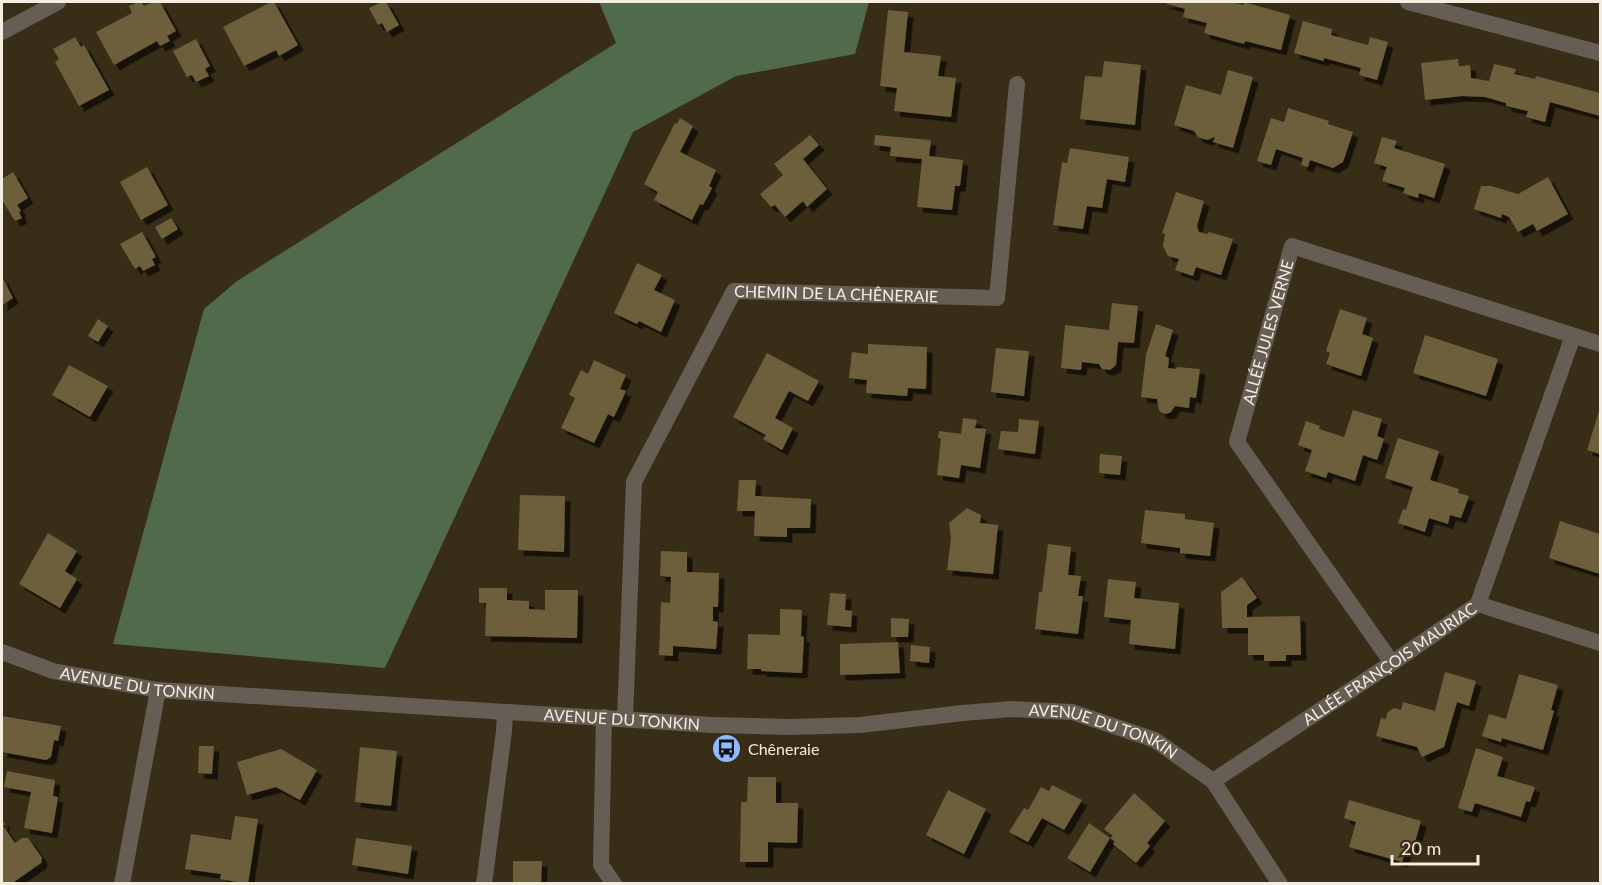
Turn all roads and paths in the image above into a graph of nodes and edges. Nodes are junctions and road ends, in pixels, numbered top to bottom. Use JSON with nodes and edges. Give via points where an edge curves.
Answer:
{"nodes":[{"id":1,"x":58,"y":2,"type":"edge"},
{"id":2,"x":1408,"y":2,"type":"edge"},
{"id":3,"x":2,"y":32,"type":"edge"},
{"id":4,"x":1600,"y":53,"type":"edge"},
{"id":5,"x":1017,"y":84,"type":"dead end"},
{"id":6,"x":1573,"y":336,"type":"junction"},
{"id":7,"x":1600,"y":344,"type":"edge"},
{"id":8,"x":1478,"y":604,"type":"junction"},
{"id":9,"x":1600,"y":642,"type":"edge"},
{"id":10,"x":2,"y":652,"type":"edge"},
{"id":11,"x":1392,"y":663,"type":"junction"},
{"id":12,"x":158,"y":690,"type":"junction"},
{"id":13,"x":505,"y":712,"type":"junction"},
{"id":14,"x":604,"y":717,"type":"junction"},
{"id":15,"x":625,"y":719,"type":"junction"},
{"id":16,"x":1213,"y":781,"type":"junction"},
{"id":17,"x":122,"y":884,"type":"edge"},
{"id":18,"x":484,"y":884,"type":"edge"},
{"id":19,"x":614,"y":884,"type":"edge"},
{"id":20,"x":1280,"y":884,"type":"edge"}],
"edges":[{"from":1,"to":3,"type":"street"},
{"from":2,"to":4,"type":"street"},
{"from":5,"to":15,"type":"street","name":"CHEMIN DE LA CHÊNERAIE","via":[[997,298],[734,291],[634,482]]},
{"from":6,"to":7,"type":"street"},
{"from":6,"to":8,"type":"street","name":"ALLÉE FRANÇOIS MAURIAC"},
{"from":6,"to":11,"type":"street","name":"ALLÉE JULES VERNE","via":[[1292,246],[1237,441]]},
{"from":8,"to":9,"type":"street"},
{"from":8,"to":11,"type":"street","name":"ALLÉE FRANÇOIS MAURIAC"},
{"from":10,"to":12,"type":"street","name":"AVENUE DU TONKIN","via":[[53,671]]},
{"from":11,"to":16,"type":"street","name":"ALLÉE FRANÇOIS MAURIAC"},
{"from":12,"to":13,"type":"street","name":"AVENUE DU TONKIN"},
{"from":12,"to":17,"type":"street"},
{"from":13,"to":14,"type":"street","name":"AVENUE DU TONKIN"},
{"from":13,"to":18,"type":"street"},
{"from":14,"to":15,"type":"street","name":"AVENUE DU TONKIN"},
{"from":14,"to":19,"type":"street","via":[[601,865]]},
{"from":15,"to":16,"type":"street","name":"AVENUE DU TONKIN","via":[[790,728],[1012,709],[1072,712],[1155,740]]},
{"from":16,"to":20,"type":"street","name":"AVENUE DU TONKIN"}]}
